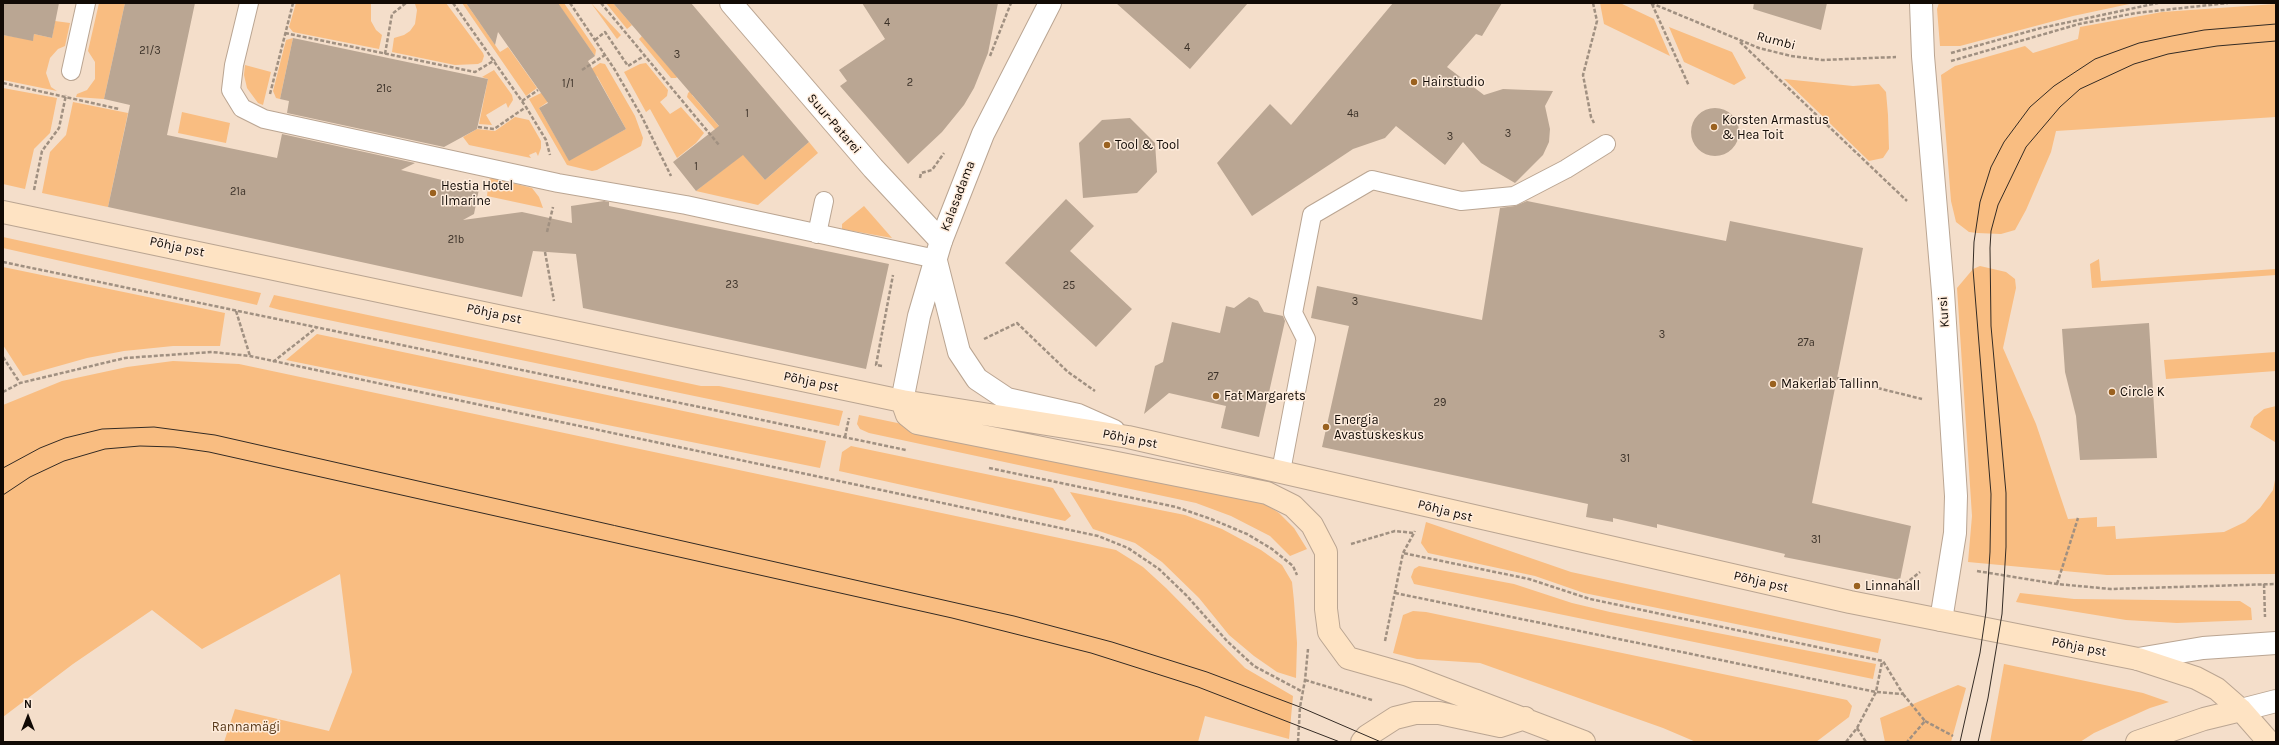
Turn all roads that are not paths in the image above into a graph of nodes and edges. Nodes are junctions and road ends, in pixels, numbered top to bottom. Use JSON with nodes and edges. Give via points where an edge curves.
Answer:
{"nodes":[{"id":1,"x":86,"y":3,"type":"edge"},
{"id":2,"x":249,"y":3,"type":"edge"},
{"id":3,"x":731,"y":3,"type":"edge"},
{"id":4,"x":1050,"y":3,"type":"edge"},
{"id":5,"x":1921,"y":3,"type":"edge"},
{"id":6,"x":71,"y":71,"type":"road end"},
{"id":7,"x":1606,"y":144,"type":"road end"},
{"id":8,"x":824,"y":200,"type":"dead end"},
{"id":9,"x":3,"y":212,"type":"edge"},
{"id":10,"x":817,"y":234,"type":"junction"},
{"id":11,"x":938,"y":250,"type":"junction"},
{"id":12,"x":902,"y":402,"type":"junction"},
{"id":13,"x":1128,"y":437,"type":"junction"},
{"id":14,"x":1281,"y":471,"type":"junction"},
{"id":15,"x":1941,"y":620,"type":"junction"},
{"id":16,"x":2276,"y":642,"type":"edge"},
{"id":17,"x":2138,"y":658,"type":"junction"},
{"id":18,"x":2276,"y":701,"type":"edge"},
{"id":19,"x":2241,"y":710,"type":"junction"},
{"id":20,"x":1525,"y":718,"type":"junction"},
{"id":21,"x":1362,"y":742,"type":"edge"},
{"id":22,"x":1584,"y":742,"type":"edge"},
{"id":23,"x":2137,"y":742,"type":"edge"},
{"id":24,"x":2269,"y":742,"type":"edge"}],
"edges":[{"from":1,"to":6,"type":"lane"},
{"from":2,"to":10,"type":"lane","via":[[234,65],[231,90],[242,108],[264,119],[558,183],[686,205]]},
{"from":3,"to":11,"type":"street","name":"Suur-Patarei","via":[[873,168],[908,204]]},
{"from":4,"to":11,"type":"street","name":"Kalasadama","via":[[983,134]]},
{"from":5,"to":15,"type":"street","name":"Kursi","via":[[1956,496],[1955,533]]},
{"from":7,"to":14,"type":"lane","via":[[1566,169],[1514,196],[1461,200],[1372,180],[1312,214],[1293,313],[1306,339]]},
{"from":8,"to":10,"type":"lane"},
{"from":9,"to":12,"type":"main road","name":"Põhja pst"},
{"from":10,"to":11,"type":"lane"},
{"from":11,"to":12,"type":"street","name":"Kalasadama","via":[[919,316]]},
{"from":11,"to":13,"type":"street","via":[[958,352],[976,379],[1007,399],[1078,415]]},
{"from":12,"to":13,"type":"main road","name":"Põhja pst"},
{"from":12,"to":20,"type":"main road","via":[[907,415],[917,423],[1267,493],[1293,506],[1312,525],[1326,552],[1328,632],[1348,658],[1408,675]]},
{"from":13,"to":14,"type":"main road","name":"Põhja pst"},
{"from":14,"to":15,"type":"main road","name":"Põhja pst","via":[[1827,597]]},
{"from":15,"to":17,"type":"main road","name":"Põhja pst"},
{"from":16,"to":17,"type":"street","via":[[2202,648]]},
{"from":17,"to":19,"type":"main road","name":"Põhja pst","via":[[2196,678],[2217,689]]},
{"from":18,"to":19,"type":"street"},
{"from":19,"to":23,"type":"main road"},
{"from":19,"to":24,"type":"main road","name":"Põhja pst"},
{"from":20,"to":21,"type":"main road","via":[[1500,726],[1439,713],[1415,713],[1395,718]]},
{"from":20,"to":22,"type":"main road"}]}
